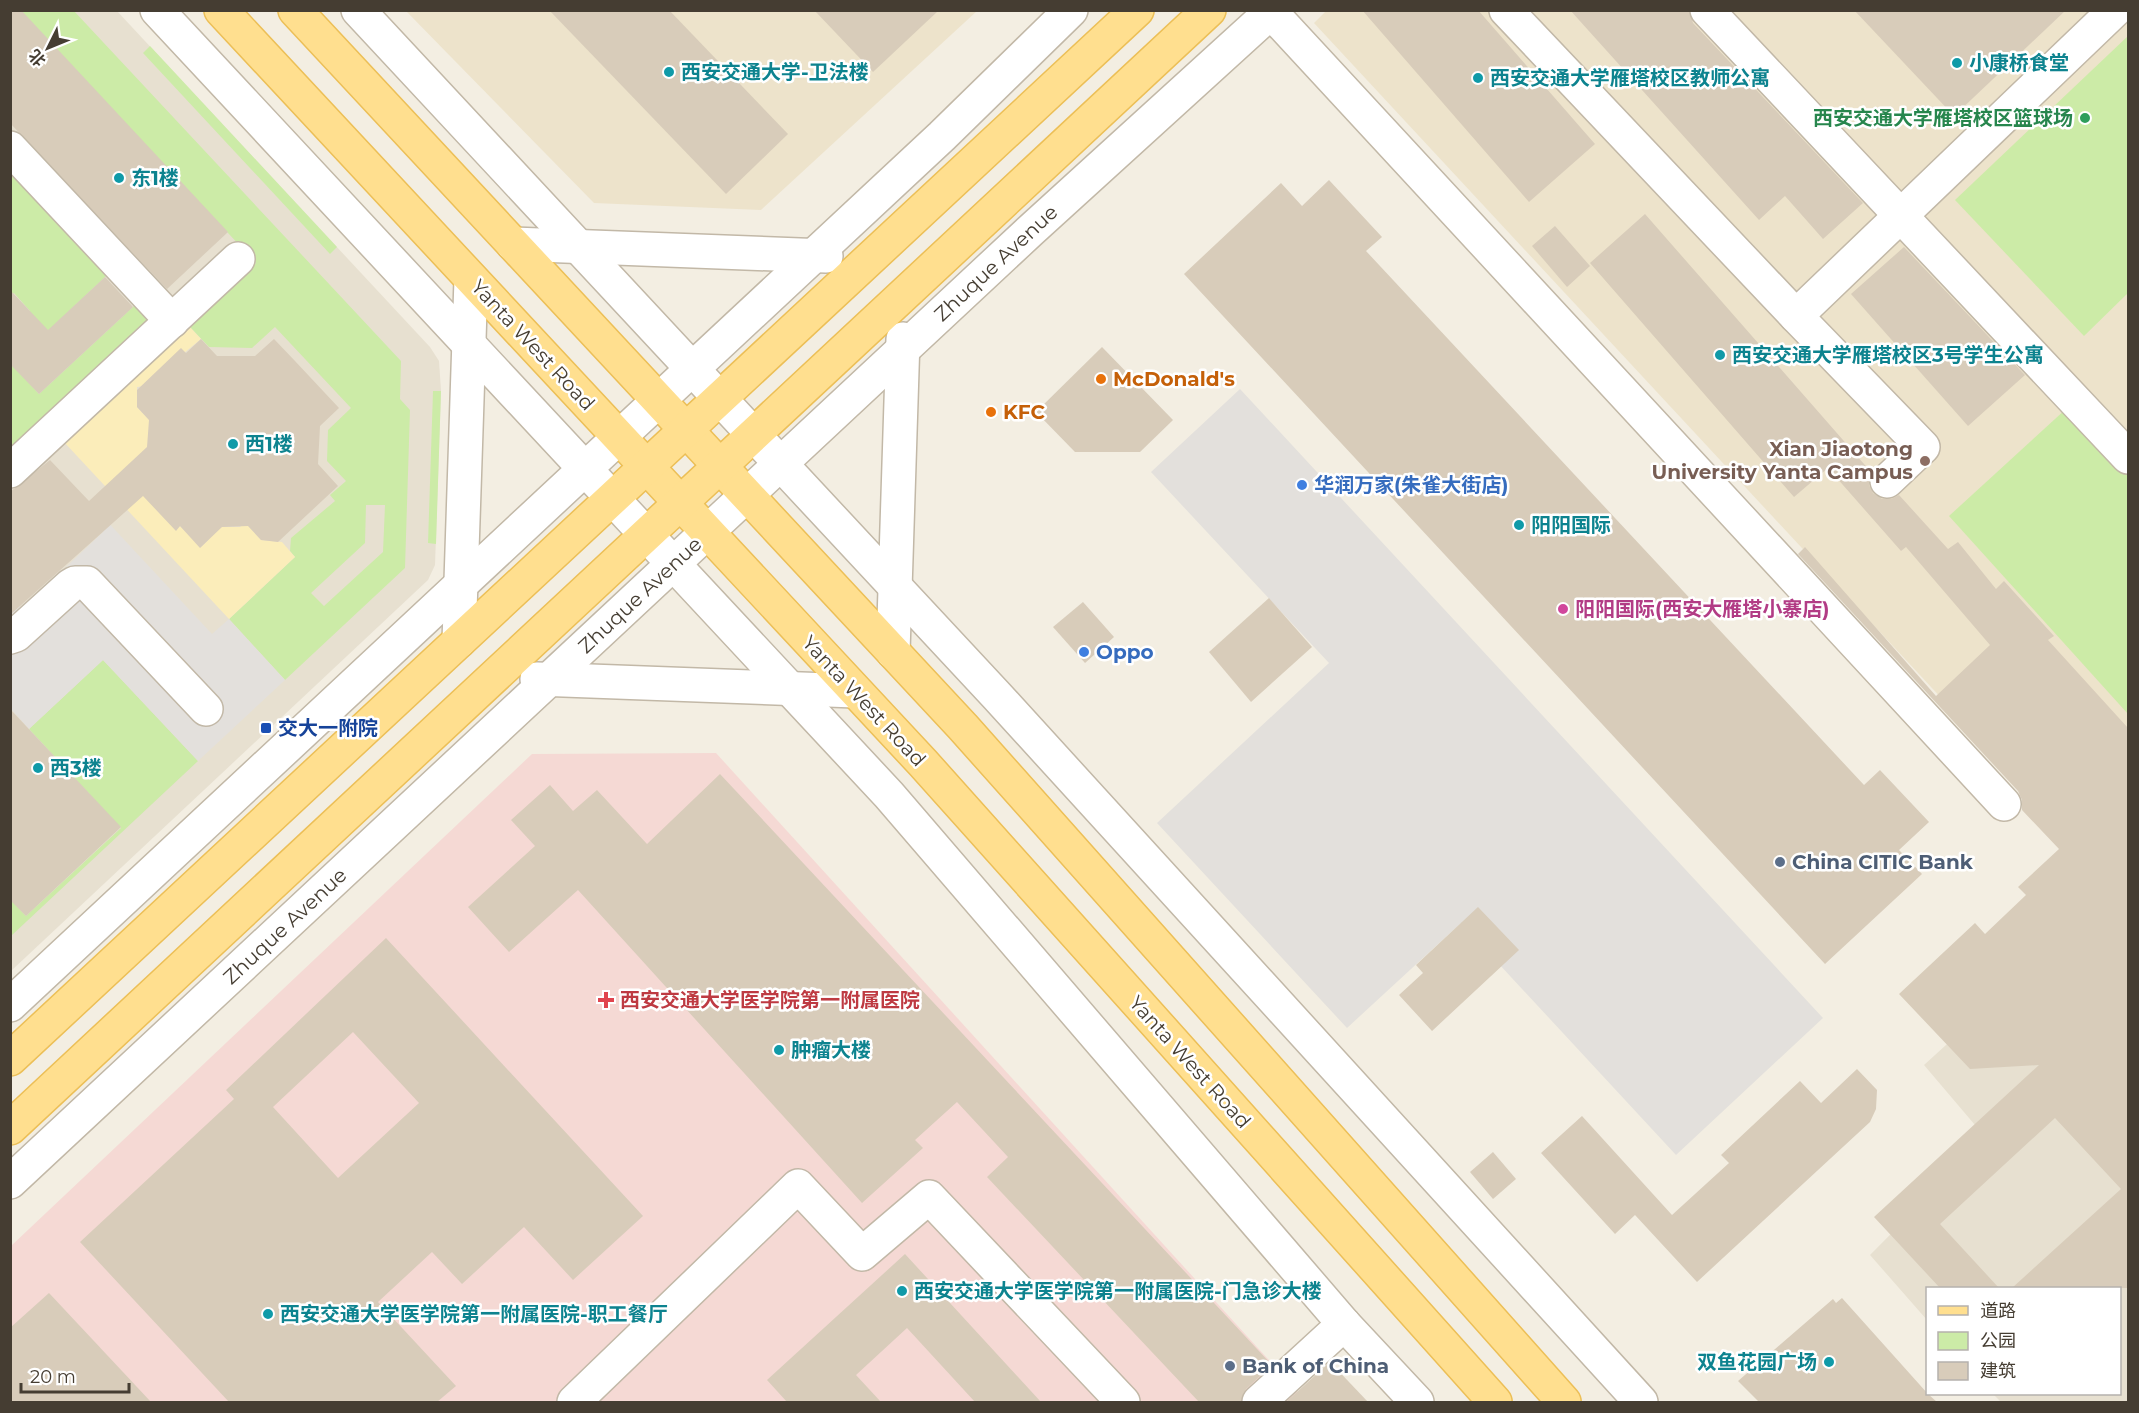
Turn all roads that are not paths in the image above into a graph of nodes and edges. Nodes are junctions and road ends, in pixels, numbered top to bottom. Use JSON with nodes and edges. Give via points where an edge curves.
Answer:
{"nodes":[{"id":1,"x":158,"y":10,"type":"edge"},
{"id":2,"x":221,"y":10,"type":"edge"},
{"id":3,"x":295,"y":10,"type":"edge"},
{"id":4,"x":358,"y":10,"type":"edge"},
{"id":5,"x":1071,"y":10,"type":"edge"},
{"id":6,"x":1137,"y":10,"type":"edge"},
{"id":7,"x":1209,"y":10,"type":"edge"},
{"id":8,"x":1506,"y":10,"type":"edge"},
{"id":9,"x":1707,"y":10,"type":"edge"},
{"id":10,"x":2115,"y":10,"type":"edge"},
{"id":11,"x":1271,"y":11,"type":"edge"},
{"id":12,"x":10,"y":148,"type":"edge"},
{"id":13,"x":1901,"y":218,"type":"junction"},
{"id":14,"x":513,"y":244,"type":"junction"},
{"id":15,"x":578,"y":247,"type":"junction"},
{"id":16,"x":814,"y":255,"type":"junction"},
{"id":17,"x":870,"y":257,"type":"junction"},
{"id":18,"x":238,"y":259,"type":"dead end"},
{"id":19,"x":471,"y":279,"type":"junction"},
{"id":20,"x":904,"y":294,"type":"junction"},
{"id":21,"x":1796,"y":316,"type":"junction"},
{"id":22,"x":172,"y":321,"type":"junction"},
{"id":23,"x":469,"y":344,"type":"junction"},
{"id":24,"x":903,"y":350,"type":"junction"},
{"id":25,"x":692,"y":369,"type":"junction"},
{"id":26,"x":719,"y":398,"type":"junction"},
{"id":27,"x":659,"y":400,"type":"junction"},
{"id":28,"x":686,"y":429,"type":"junction"},
{"id":29,"x":754,"y":435,"type":"junction"},
{"id":30,"x":619,"y":437,"type":"junction"},
{"id":31,"x":2128,"y":457,"type":"edge"},
{"id":32,"x":781,"y":464,"type":"junction"},
{"id":33,"x":646,"y":466,"type":"junction"},
{"id":34,"x":720,"y":466,"type":"junction"},
{"id":35,"x":585,"y":469,"type":"junction"},
{"id":36,"x":10,"y":471,"type":"edge"},
{"id":37,"x":1887,"y":481,"type":"dead end"},
{"id":38,"x":747,"y":495,"type":"junction"},
{"id":39,"x":612,"y":498,"type":"junction"},
{"id":40,"x":680,"y":503,"type":"junction"},
{"id":41,"x":707,"y":532,"type":"junction"},
{"id":42,"x":646,"y":535,"type":"junction"},
{"id":43,"x":674,"y":564,"type":"junction"},
{"id":44,"x":461,"y":584,"type":"junction"},
{"id":45,"x":895,"y":586,"type":"junction"},
{"id":46,"x":10,"y":637,"type":"edge"},
{"id":47,"x":459,"y":641,"type":"junction"},
{"id":48,"x":893,"y":652,"type":"junction"},
{"id":49,"x":494,"y":678,"type":"junction"},
{"id":50,"x":550,"y":679,"type":"junction"},
{"id":51,"x":790,"y":689,"type":"junction"},
{"id":52,"x":855,"y":691,"type":"junction"},
{"id":53,"x":206,"y":709,"type":"dead end"},
{"id":54,"x":2004,"y":804,"type":"dead end"},
{"id":55,"x":10,"y":1005,"type":"edge"},
{"id":56,"x":10,"y":1059,"type":"edge"},
{"id":57,"x":10,"y":1128,"type":"edge"},
{"id":58,"x":10,"y":1182,"type":"edge"},
{"id":59,"x":1344,"y":1324,"type":"junction"},
{"id":60,"x":1413,"y":1401,"type":"edge"},
{"id":61,"x":574,"y":1402,"type":"edge"},
{"id":62,"x":1123,"y":1402,"type":"edge"},
{"id":63,"x":1259,"y":1402,"type":"edge"},
{"id":64,"x":1495,"y":1402,"type":"edge"},
{"id":65,"x":1564,"y":1402,"type":"edge"},
{"id":66,"x":1641,"y":1402,"type":"edge"}],
"edges":[{"from":1,"to":23,"type":"street"},
{"from":2,"to":19,"type":"main road","name":"Yanta West Road"},
{"from":3,"to":14,"type":"main road"},
{"from":4,"to":15,"type":"street"},
{"from":5,"to":16,"type":"street"},
{"from":6,"to":17,"type":"main road"},
{"from":7,"to":20,"type":"main road","name":"Zhuque Avenue"},
{"from":8,"to":21,"type":"street"},
{"from":9,"to":13,"type":"street"},
{"from":10,"to":13,"type":"street"},
{"from":11,"to":24,"type":"street","name":"Zhuque Avenue"},
{"from":11,"to":54,"type":"street"},
{"from":12,"to":22,"type":"street"},
{"from":13,"to":21,"type":"street"},
{"from":13,"to":31,"type":"street"},
{"from":14,"to":15,"type":"street"},
{"from":14,"to":27,"type":"main road"},
{"from":15,"to":16,"type":"street"},
{"from":15,"to":25,"type":"street"},
{"from":16,"to":17,"type":"street"},
{"from":16,"to":25,"type":"street"},
{"from":17,"to":26,"type":"main road"},
{"from":18,"to":22,"type":"street"},
{"from":19,"to":23,"type":"street"},
{"from":19,"to":30,"type":"main road","name":"Yanta West Road"},
{"from":20,"to":24,"type":"street"},
{"from":20,"to":29,"type":"main road","name":"Zhuque Avenue"},
{"from":21,"to":37,"type":"street","via":[[1923,447]]},
{"from":22,"to":36,"type":"street"},
{"from":23,"to":35,"type":"street"},
{"from":23,"to":44,"type":"street"},
{"from":24,"to":32,"type":"street","name":"Zhuque Avenue"},
{"from":24,"to":45,"type":"street"},
{"from":25,"to":26,"type":"street"},
{"from":25,"to":27,"type":"street"},
{"from":26,"to":28,"type":"main road"},
{"from":26,"to":29,"type":"street"},
{"from":27,"to":28,"type":"main road"},
{"from":27,"to":30,"type":"street"},
{"from":28,"to":33,"type":"main road"},
{"from":28,"to":34,"type":"main road"},
{"from":29,"to":32,"type":"street"},
{"from":29,"to":34,"type":"main road","name":"Zhuque Avenue"},
{"from":30,"to":33,"type":"main road","name":"Yanta West Road"},
{"from":30,"to":35,"type":"street"},
{"from":32,"to":38,"type":"street","name":"Zhuque Avenue"},
{"from":32,"to":45,"type":"street"},
{"from":33,"to":39,"type":"main road"},
{"from":33,"to":40,"type":"main road","name":"Yanta West Road"},
{"from":34,"to":38,"type":"main road"},
{"from":34,"to":40,"type":"main road","name":"Zhuque Avenue"},
{"from":35,"to":39,"type":"street"},
{"from":35,"to":44,"type":"street"},
{"from":38,"to":41,"type":"street","name":"Zhuque Avenue"},
{"from":38,"to":48,"type":"main road"},
{"from":39,"to":42,"type":"street"},
{"from":39,"to":47,"type":"main road"},
{"from":40,"to":41,"type":"main road","name":"Yanta West Road"},
{"from":40,"to":42,"type":"main road","name":"Zhuque Avenue"},
{"from":41,"to":43,"type":"street","name":"Zhuque Avenue"},
{"from":41,"to":52,"type":"main road","name":"Yanta West Road"},
{"from":42,"to":43,"type":"street"},
{"from":42,"to":49,"type":"main road","name":"Zhuque Avenue"},
{"from":43,"to":50,"type":"street","name":"Zhuque Avenue"},
{"from":43,"to":51,"type":"street"},
{"from":44,"to":47,"type":"street"},
{"from":44,"to":55,"type":"street"},
{"from":45,"to":48,"type":"street"},
{"from":45,"to":66,"type":"street"},
{"from":46,"to":53,"type":"street","via":[[69,586],[87,583]]},
{"from":47,"to":56,"type":"main road"},
{"from":48,"to":65,"type":"main road"},
{"from":49,"to":50,"type":"street"},
{"from":49,"to":57,"type":"main road","name":"Zhuque Avenue"},
{"from":50,"to":51,"type":"street"},
{"from":50,"to":58,"type":"street","name":"Zhuque Avenue"},
{"from":51,"to":52,"type":"street"},
{"from":51,"to":59,"type":"street","via":[[889,795]]},
{"from":52,"to":64,"type":"main road","name":"Yanta West Road"},
{"from":59,"to":60,"type":"street"},
{"from":59,"to":63,"type":"street"},
{"from":61,"to":62,"type":"street","via":[[798,1186],[862,1254],[929,1197]]}]}
